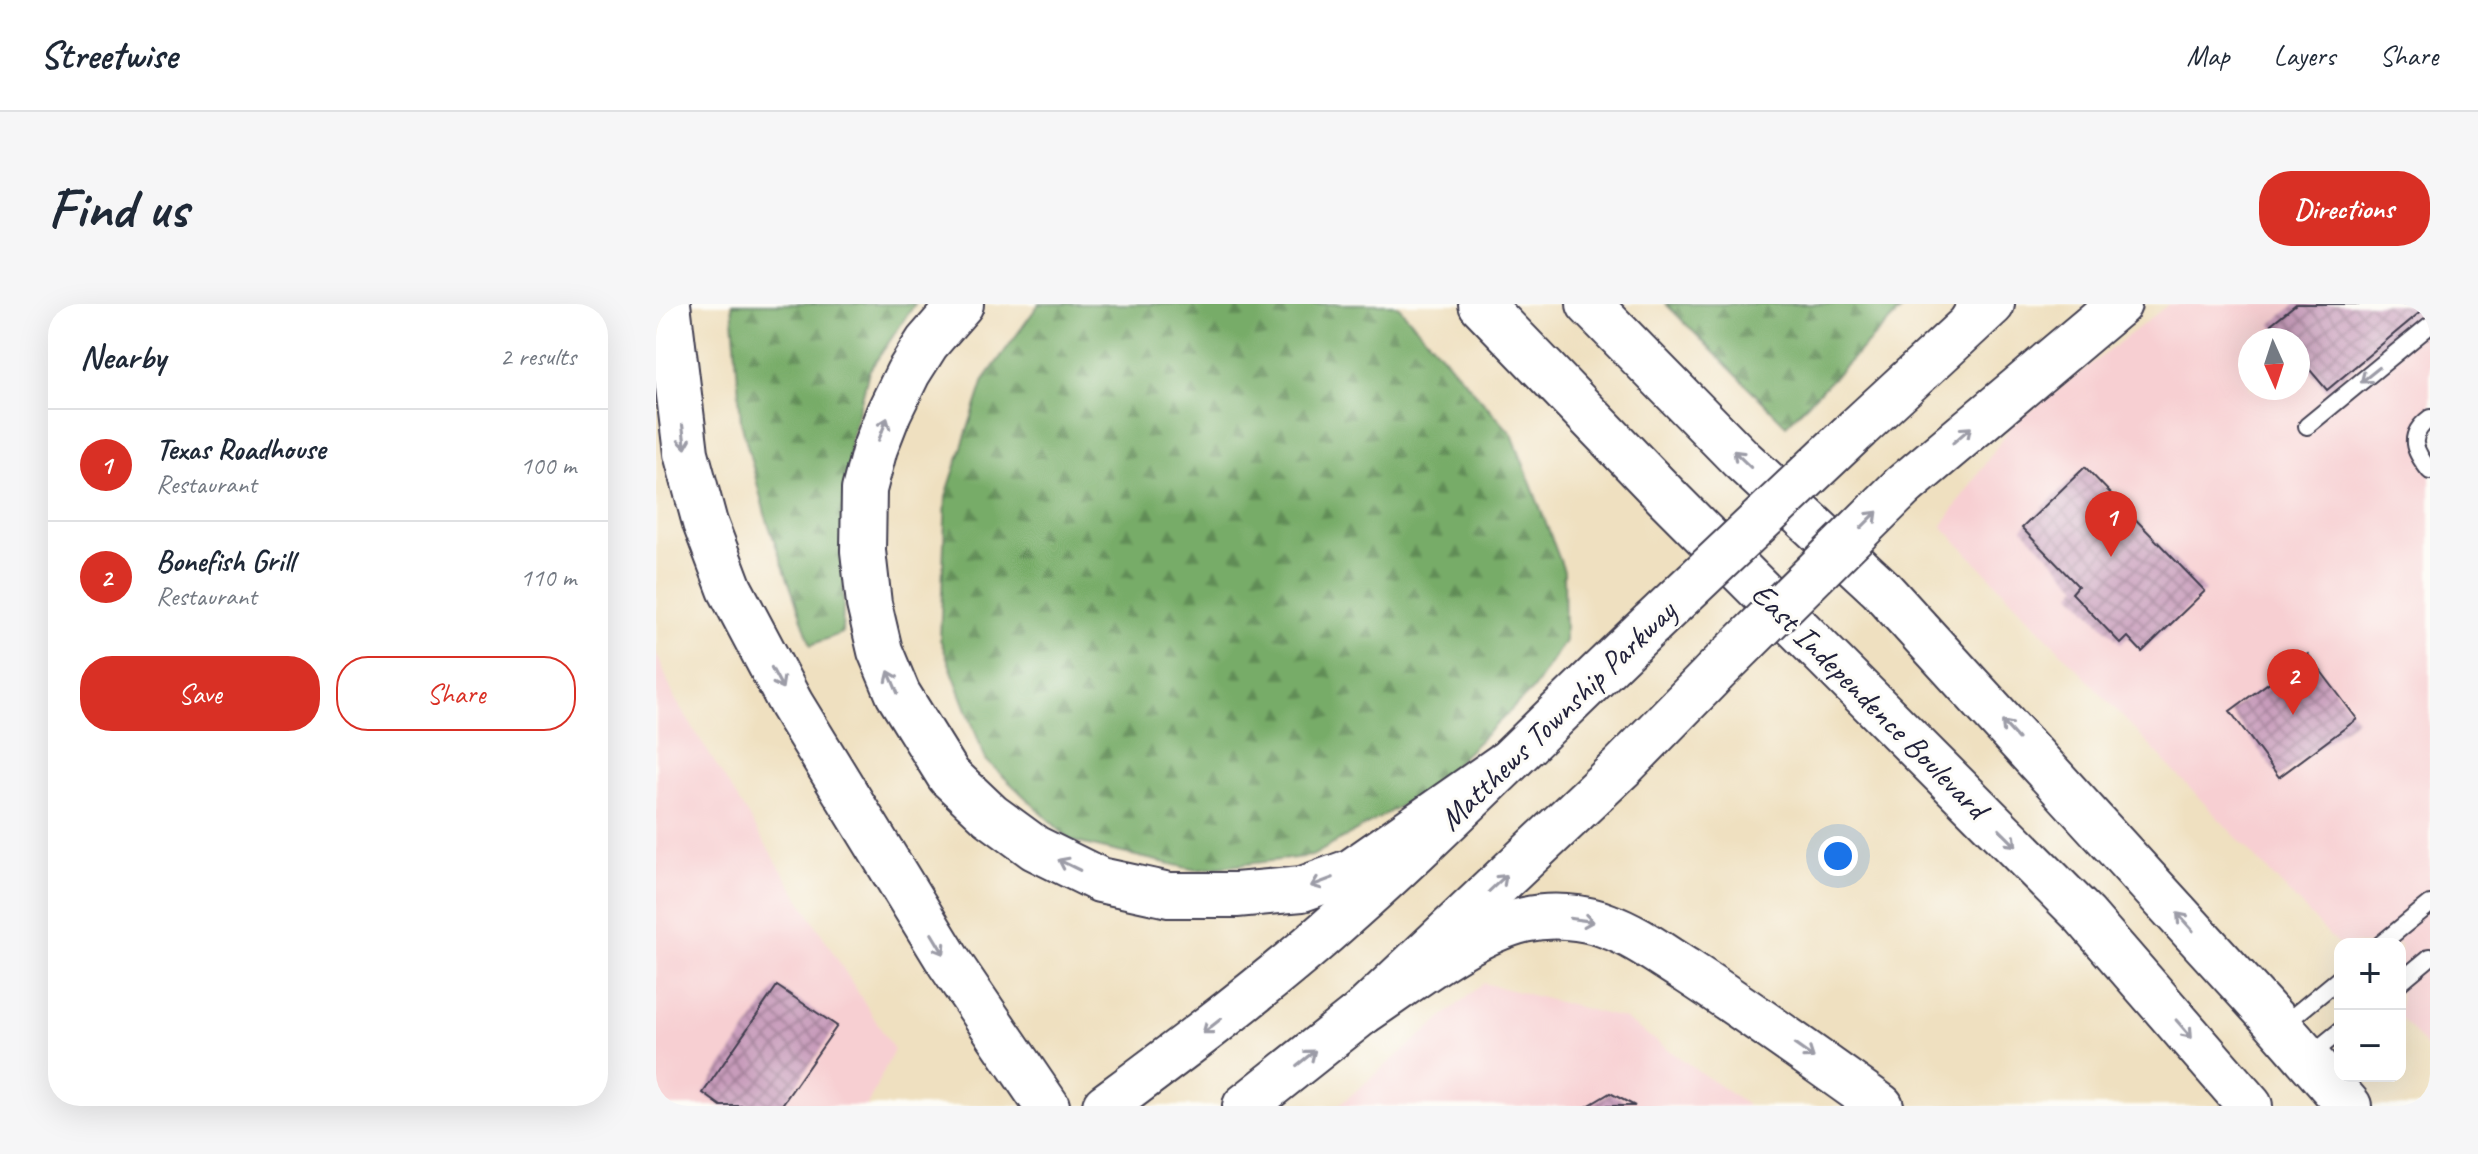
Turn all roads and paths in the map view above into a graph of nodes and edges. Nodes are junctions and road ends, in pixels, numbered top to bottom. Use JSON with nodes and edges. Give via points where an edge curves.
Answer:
{"nodes":[{"id":1,"x":668,"y":304,"type":"edge"},
{"id":2,"x":961,"y":304,"type":"edge"},
{"id":3,"x":1452,"y":304,"type":"edge"},
{"id":4,"x":1481,"y":304,"type":"edge"},
{"id":5,"x":1589,"y":304,"type":"edge"},
{"id":6,"x":2119,"y":304,"type":"edge"},
{"id":7,"x":1983,"y":309,"type":"edge"},
{"id":8,"x":2430,"y":325,"type":"edge"},
{"id":9,"x":2430,"y":418,"type":"edge"},
{"id":10,"x":2307,"y":426,"type":"dead end"},
{"id":11,"x":2430,"y":471,"type":"edge"},
{"id":12,"x":1665,"y":495,"type":"junction"},
{"id":13,"x":1505,"y":764,"type":"junction"},
{"id":14,"x":2430,"y":904,"type":"edge"},
{"id":15,"x":2388,"y":938,"type":"edge"},
{"id":16,"x":2430,"y":957,"type":"edge"},
{"id":17,"x":2406,"y":977,"type":"edge"},
{"id":18,"x":2334,"y":986,"type":"edge"},
{"id":19,"x":1362,"y":1013,"type":"junction"},
{"id":20,"x":2334,"y":1032,"type":"edge"},
{"id":21,"x":2294,"y":1042,"type":"junction"},
{"id":22,"x":1047,"y":1106,"type":"edge"},
{"id":23,"x":1105,"y":1106,"type":"edge"},
{"id":24,"x":1245,"y":1106,"type":"edge"},
{"id":25,"x":1881,"y":1106,"type":"edge"},
{"id":26,"x":2250,"y":1106,"type":"edge"},
{"id":27,"x":2349,"y":1106,"type":"edge"}],
"edges":[{"from":1,"to":22,"type":"main road","one_way":true,"via":[[686,453],[730,589],[791,704],[949,962]]},
{"from":13,"to":2,"type":"main road","one_way":true,"via":[[1352,871],[1302,889],[1169,895],[1100,880],[1035,848],[990,815],[949,776],[898,694],[880,651],[863,551],[864,490],[889,412],[927,343]]},
{"from":3,"to":12,"type":"main road"},
{"from":4,"to":12,"type":"main road","name":"East Independence Boulevard"},
{"from":21,"to":5,"type":"main road","one_way":true,"via":[[1881,589],[1741,459]]},
{"from":19,"to":6,"type":"main road","one_way":true,"bridge":true,"via":[[1622,767],[1903,486]]},
{"from":7,"to":13,"type":"main road","name":"Matthews Township Parkway","bridge":true},
{"from":8,"to":10,"type":"lane","one_way":true},
{"from":9,"to":11,"type":"lane","via":[[2419,426],[2414,445]]},
{"from":12,"to":26,"type":"main road","name":"East Independence Boulevard","one_way":true,"via":[[2085,916]]},
{"from":13,"to":23,"type":"main road","name":"Matthews Township Parkway","one_way":true,"via":[[1303,952]]},
{"from":14,"to":15,"type":"lane"},
{"from":16,"to":17,"type":"lane"},
{"from":18,"to":21,"type":"lane"},
{"from":24,"to":19,"type":"main road","one_way":true},
{"from":19,"to":25,"type":"main road","one_way":true,"via":[[1442,959],[1504,927],[1526,919],[1587,919],[1640,941]]},
{"from":20,"to":21,"type":"lane"},
{"from":21,"to":27,"type":"main road"}]}
